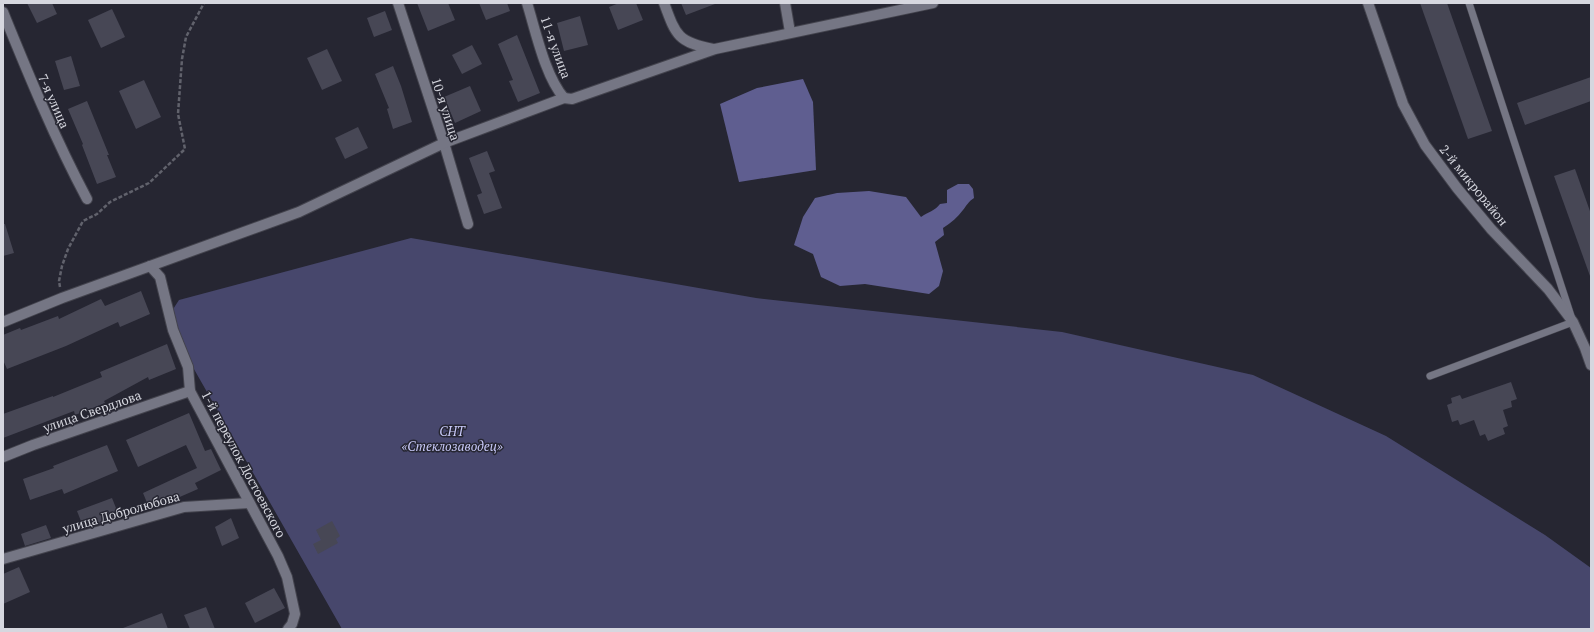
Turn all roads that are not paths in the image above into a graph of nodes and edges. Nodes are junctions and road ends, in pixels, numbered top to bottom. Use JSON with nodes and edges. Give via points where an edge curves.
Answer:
{"nodes":[{"id":1,"x":398,"y":3,"type":"edge"},
{"id":2,"x":527,"y":3,"type":"edge"},
{"id":3,"x":664,"y":3,"type":"edge"},
{"id":4,"x":785,"y":3,"type":"edge"},
{"id":5,"x":933,"y":3,"type":"edge"},
{"id":6,"x":1368,"y":3,"type":"edge"},
{"id":7,"x":1469,"y":3,"type":"edge"},
{"id":8,"x":3,"y":12,"type":"edge"},
{"id":9,"x":790,"y":32,"type":"junction"},
{"id":10,"x":715,"y":49,"type":"junction"},
{"id":11,"x":564,"y":98,"type":"junction"},
{"id":12,"x":444,"y":143,"type":"junction"},
{"id":13,"x":87,"y":199,"type":"dead end"},
{"id":14,"x":468,"y":224,"type":"dead end"},
{"id":15,"x":150,"y":266,"type":"junction"},
{"id":16,"x":3,"y":322,"type":"edge"},
{"id":17,"x":1573,"y":322,"type":"junction"},
{"id":18,"x":1588,"y":348,"type":"edge"},
{"id":19,"x":1591,"y":365,"type":"edge"},
{"id":20,"x":1430,"y":376,"type":"dead end"},
{"id":21,"x":190,"y":391,"type":"junction"},
{"id":22,"x":3,"y":457,"type":"edge"},
{"id":23,"x":249,"y":503,"type":"junction"},
{"id":24,"x":3,"y":559,"type":"edge"},
{"id":25,"x":288,"y":629,"type":"edge"}],
"edges":[{"from":1,"to":12,"type":"street","name":"10-я улица"},
{"from":2,"to":11,"type":"street","name":"11-я улица","via":[[544,58]]},
{"from":3,"to":10,"type":"street","via":[[672,24],[682,39],[694,45]]},
{"from":4,"to":9,"type":"street"},
{"from":5,"to":9,"type":"street"},
{"from":6,"to":17,"type":"street","name":"2-й микрорайон","via":[[1403,104],[1425,145],[1457,188],[1548,289]]},
{"from":7,"to":17,"type":"lane"},
{"from":8,"to":13,"type":"street","name":"7-я улица","via":[[32,83]]},
{"from":9,"to":10,"type":"street"},
{"from":10,"to":11,"type":"street","via":[[572,100]]},
{"from":11,"to":12,"type":"street"},
{"from":12,"to":14,"type":"street","name":"10-я улица"},
{"from":12,"to":15,"type":"street","via":[[299,212]]},
{"from":15,"to":16,"type":"street"},
{"from":15,"to":21,"type":"street","name":"1-й переулок Достоевского","via":[[160,278],[173,330],[188,367]]},
{"from":17,"to":18,"type":"street","name":"2-й микрорайон"},
{"from":17,"to":20,"type":"lane"},
{"from":18,"to":19,"type":"street","name":"2-й микрорайон"},
{"from":21,"to":22,"type":"street","name":"улица Свердлова"},
{"from":21,"to":23,"type":"street","name":"1-й переулок Достоевского"},
{"from":23,"to":24,"type":"street","name":"улица Добролюбова","via":[[184,507]]},
{"from":23,"to":25,"type":"street","name":"1-й переулок Достоевского","via":[[287,577],[295,614]]}]}
